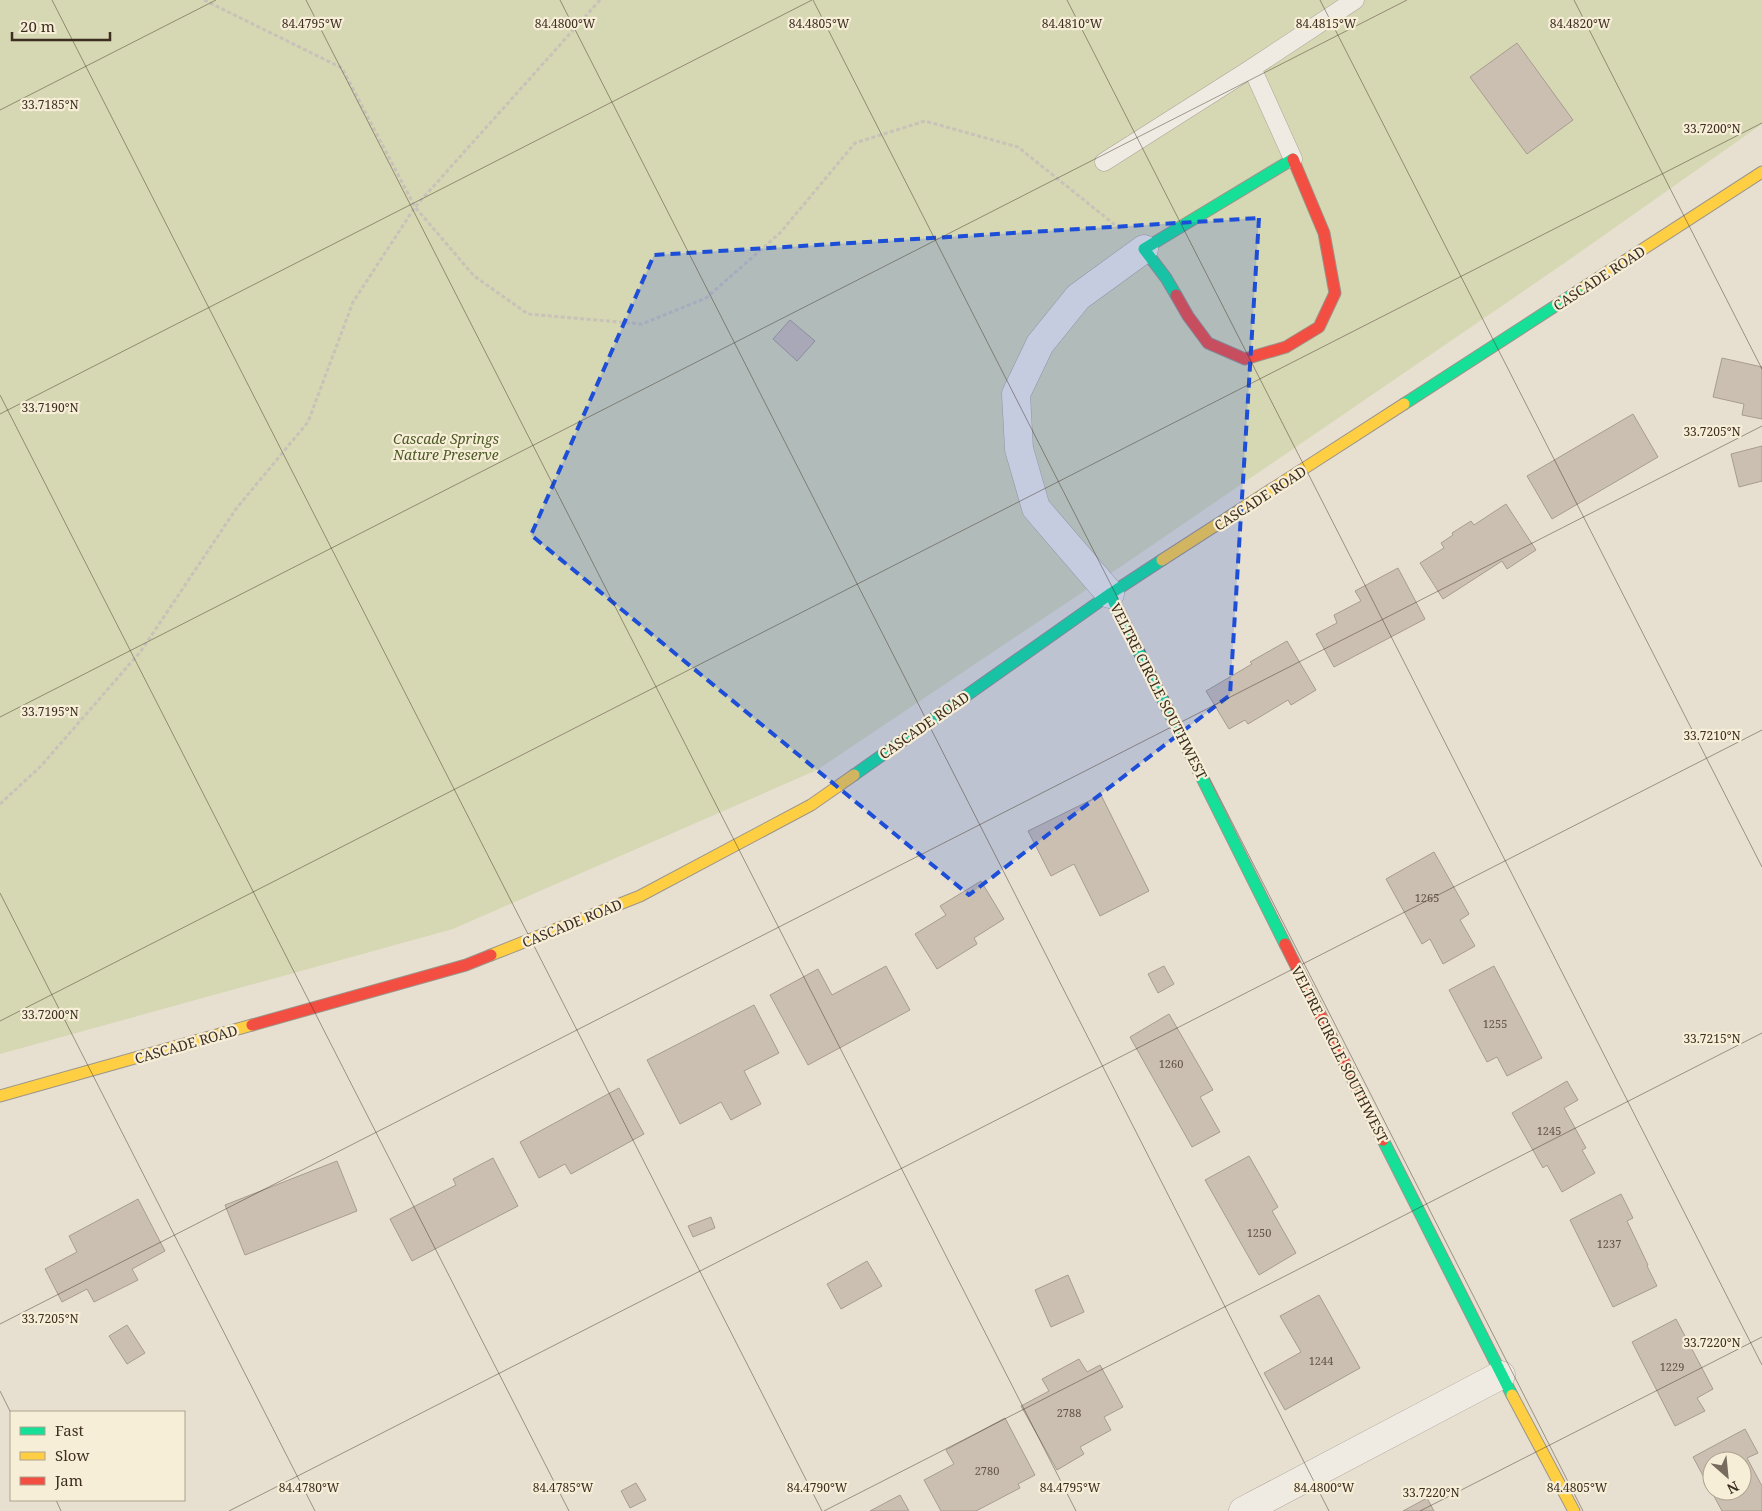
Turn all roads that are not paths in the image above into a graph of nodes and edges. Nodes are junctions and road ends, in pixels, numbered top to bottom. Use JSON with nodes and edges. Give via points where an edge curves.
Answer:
{"nodes":[{"id":1,"x":1355,"y":0,"type":"edge"},
{"id":2,"x":1252,"y":68,"type":"junction"},
{"id":3,"x":1293,"y":159,"type":"junction"},
{"id":4,"x":1104,"y":162,"type":"dead end"},
{"id":5,"x":1762,"y":172,"type":"edge"},
{"id":6,"x":1144,"y":249,"type":"junction"},
{"id":7,"x":1110,"y":594,"type":"junction"},
{"id":8,"x":0,"y":1096,"type":"edge"},
{"id":9,"x":1501,"y":1375,"type":"junction"},
{"id":10,"x":1243,"y":1511,"type":"edge"},
{"id":11,"x":1574,"y":1511,"type":"edge"}],
"edges":[{"from":1,"to":2,"type":"lane"},
{"from":2,"to":3,"type":"lane"},
{"from":2,"to":4,"type":"lane"},
{"from":3,"to":6,"type":"main road"},
{"from":3,"to":6,"type":"main road","via":[[1324,233],[1335,293],[1319,327],[1286,347],[1245,359],[1208,343]]},
{"from":5,"to":7,"type":"main road","name":"CASCADE ROAD"},
{"from":6,"to":7,"type":"street","via":[[1078,297],[1040,344],[1016,394],[1019,449],[1036,508]]},
{"from":7,"to":8,"type":"main road","name":"CASCADE ROAD","via":[[811,805],[640,896],[466,965]]},
{"from":7,"to":9,"type":"main road","name":"VELTRE CIRCLE SOUTHWEST"},
{"from":9,"to":10,"type":"street"},
{"from":9,"to":11,"type":"main road","name":"VELTRE CIRCLE SOUTHWEST"}]}
